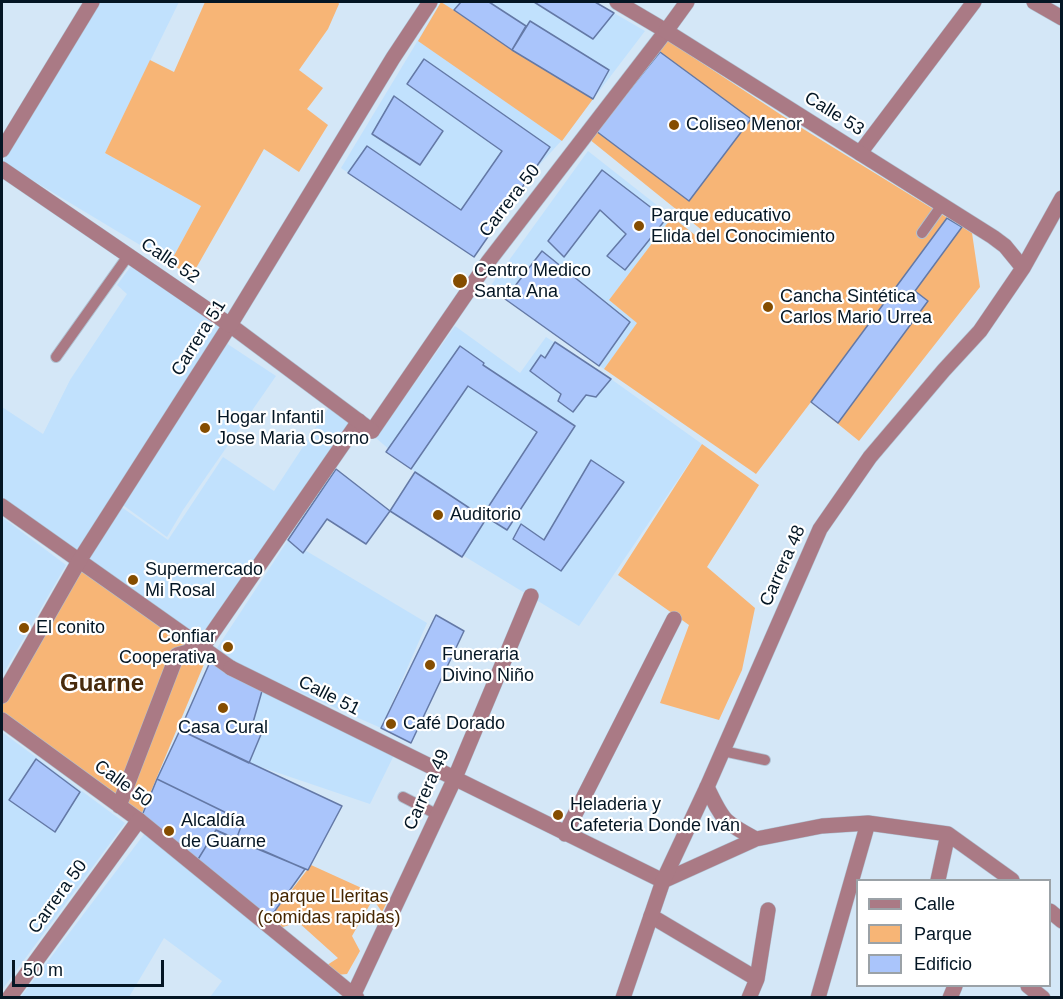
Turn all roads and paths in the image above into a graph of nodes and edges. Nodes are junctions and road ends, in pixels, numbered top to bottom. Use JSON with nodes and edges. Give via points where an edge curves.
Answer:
{"nodes":[{"id":1,"x":92,"y":2,"type":"edge"},
{"id":2,"x":430,"y":2,"type":"edge"},
{"id":3,"x":617,"y":2,"type":"edge"},
{"id":4,"x":687,"y":2,"type":"edge"},
{"id":5,"x":974,"y":2,"type":"edge"},
{"id":6,"x":1034,"y":2,"type":"edge"},
{"id":7,"x":1062,"y":18,"type":"edge"},
{"id":8,"x":666,"y":31,"type":"junction"},
{"id":9,"x":2,"y":150,"type":"edge"},
{"id":10,"x":860,"y":153,"type":"junction"},
{"id":11,"x":2,"y":170,"type":"edge"},
{"id":12,"x":1062,"y":198,"type":"edge"},
{"id":13,"x":942,"y":205,"type":"junction"},
{"id":14,"x":922,"y":233,"type":"dead end"},
{"id":15,"x":128,"y":256,"type":"junction"},
{"id":16,"x":1023,"y":268,"type":"junction"},
{"id":17,"x":231,"y":325,"type":"junction"},
{"id":18,"x":56,"y":357,"type":"dead end"},
{"id":19,"x":359,"y":421,"type":"junction"},
{"id":20,"x":372,"y":431,"type":"joint"},
{"id":21,"x":2,"y":506,"type":"edge"},
{"id":22,"x":79,"y":561,"type":"junction"},
{"id":23,"x":531,"y":597,"type":"dead end"},
{"id":24,"x":674,"y":619,"type":"dead end"},
{"id":25,"x":202,"y":648,"type":"junction"},
{"id":26,"x":2,"y":696,"type":"edge"},
{"id":27,"x":2,"y":720,"type":"edge"},
{"id":28,"x":723,"y":751,"type":"junction"},
{"id":29,"x":765,"y":760,"type":"dead end"},
{"id":30,"x":454,"y":780,"type":"junction"},
{"id":31,"x":707,"y":787,"type":"junction"},
{"id":32,"x":403,"y":797,"type":"dead end"},
{"id":33,"x":120,"y":806,"type":"junction"},
{"id":34,"x":438,"y":815,"type":"junction"},
{"id":35,"x":140,"y":820,"type":"junction"},
{"id":36,"x":868,"y":823,"type":"junction"},
{"id":37,"x":565,"y":834,"type":"junction"},
{"id":38,"x":948,"y":834,"type":"junction"},
{"id":39,"x":756,"y":839,"type":"junction"},
{"id":40,"x":938,"y":879,"type":"edge"},
{"id":41,"x":1010,"y":879,"type":"edge"},
{"id":42,"x":663,"y":881,"type":"junction"},
{"id":43,"x":768,"y":910,"type":"dead end"},
{"id":44,"x":651,"y":916,"type":"junction"},
{"id":45,"x":757,"y":979,"type":"junction"},
{"id":46,"x":1026,"y":990,"type":"edge"},
{"id":47,"x":354,"y":997,"type":"edge"},
{"id":48,"x":9,"y":998,"type":"edge"},
{"id":49,"x":623,"y":998,"type":"edge"},
{"id":50,"x":749,"y":998,"type":"edge"},
{"id":51,"x":818,"y":998,"type":"edge"},
{"id":52,"x":1043,"y":998,"type":"edge"}],
"edges":[{"from":1,"to":9,"type":"street"},
{"from":2,"to":17,"type":"street","name":"Carrera 51"},
{"from":3,"to":8,"type":"street","name":"Calle 53"},
{"from":4,"to":8,"type":"street","name":"Carrera 50"},
{"from":5,"to":10,"type":"street"},
{"from":6,"to":7,"type":"street"},
{"from":8,"to":10,"type":"street","name":"Calle 53"},
{"from":8,"to":20,"type":"street","name":"Carrera 50","via":[[488,262]]},
{"from":10,"to":13,"type":"street","name":"Calle 53"},
{"from":11,"to":15,"type":"street","name":"Calle 52"},
{"from":12,"to":16,"type":"street","name":"Carrera 48"},
{"from":13,"to":14,"type":"lane"},
{"from":13,"to":16,"type":"street","name":"Calle 53","via":[[1005,246]]},
{"from":15,"to":17,"type":"street","name":"Calle 52"},
{"from":15,"to":18,"type":"lane"},
{"from":16,"to":28,"type":"street","name":"Carrera 48","via":[[980,331],[870,457],[820,529]]},
{"from":17,"to":19,"type":"street","name":"Calle 52"},
{"from":17,"to":22,"type":"street","name":"Carrera 51"},
{"from":19,"to":20,"type":"street","name":"Calle 52"},
{"from":19,"to":25,"type":"street"},
{"from":21,"to":22,"type":"street","name":"Calle 51"},
{"from":22,"to":25,"type":"street","name":"Calle 51"},
{"from":22,"to":26,"type":"street","name":"Carrera 51"},
{"from":23,"to":30,"type":"street","name":"Carrera 49","via":[[507,638]]},
{"from":24,"to":37,"type":"street"},
{"from":25,"to":30,"type":"street","name":"Calle 51","via":[[231,668]]},
{"from":25,"to":33,"type":"street","via":[[177,655]]},
{"from":27,"to":33,"type":"street","name":"Calle 50"},
{"from":28,"to":29,"type":"lane"},
{"from":28,"to":31,"type":"street","name":"Carrera 48"},
{"from":30,"to":34,"type":"street","name":"Carrera 49"},
{"from":30,"to":37,"type":"street","name":"Calle 51"},
{"from":31,"to":39,"type":"street","via":[[720,816]]},
{"from":31,"to":42,"type":"street","name":"Carrera 48"},
{"from":32,"to":34,"type":"lane"},
{"from":33,"to":35,"type":"street","name":"Calle 50"},
{"from":34,"to":47,"type":"street","name":"Carrera 49"},
{"from":35,"to":47,"type":"street","name":"Calle 50"},
{"from":35,"to":48,"type":"street","name":"Carrera 50"},
{"from":36,"to":38,"type":"street"},
{"from":36,"to":39,"type":"street","via":[[822,826]]},
{"from":36,"to":51,"type":"street"},
{"from":37,"to":42,"type":"street","name":"Calle 51"},
{"from":38,"to":40,"type":"street"},
{"from":38,"to":41,"type":"street"},
{"from":39,"to":42,"type":"street"},
{"from":42,"to":44,"type":"street","name":"Carrera 48"},
{"from":43,"to":45,"type":"street"},
{"from":44,"to":45,"type":"street"},
{"from":44,"to":49,"type":"street","name":"Carrera 48"},
{"from":45,"to":50,"type":"street"},
{"from":46,"to":52,"type":"street"}]}
